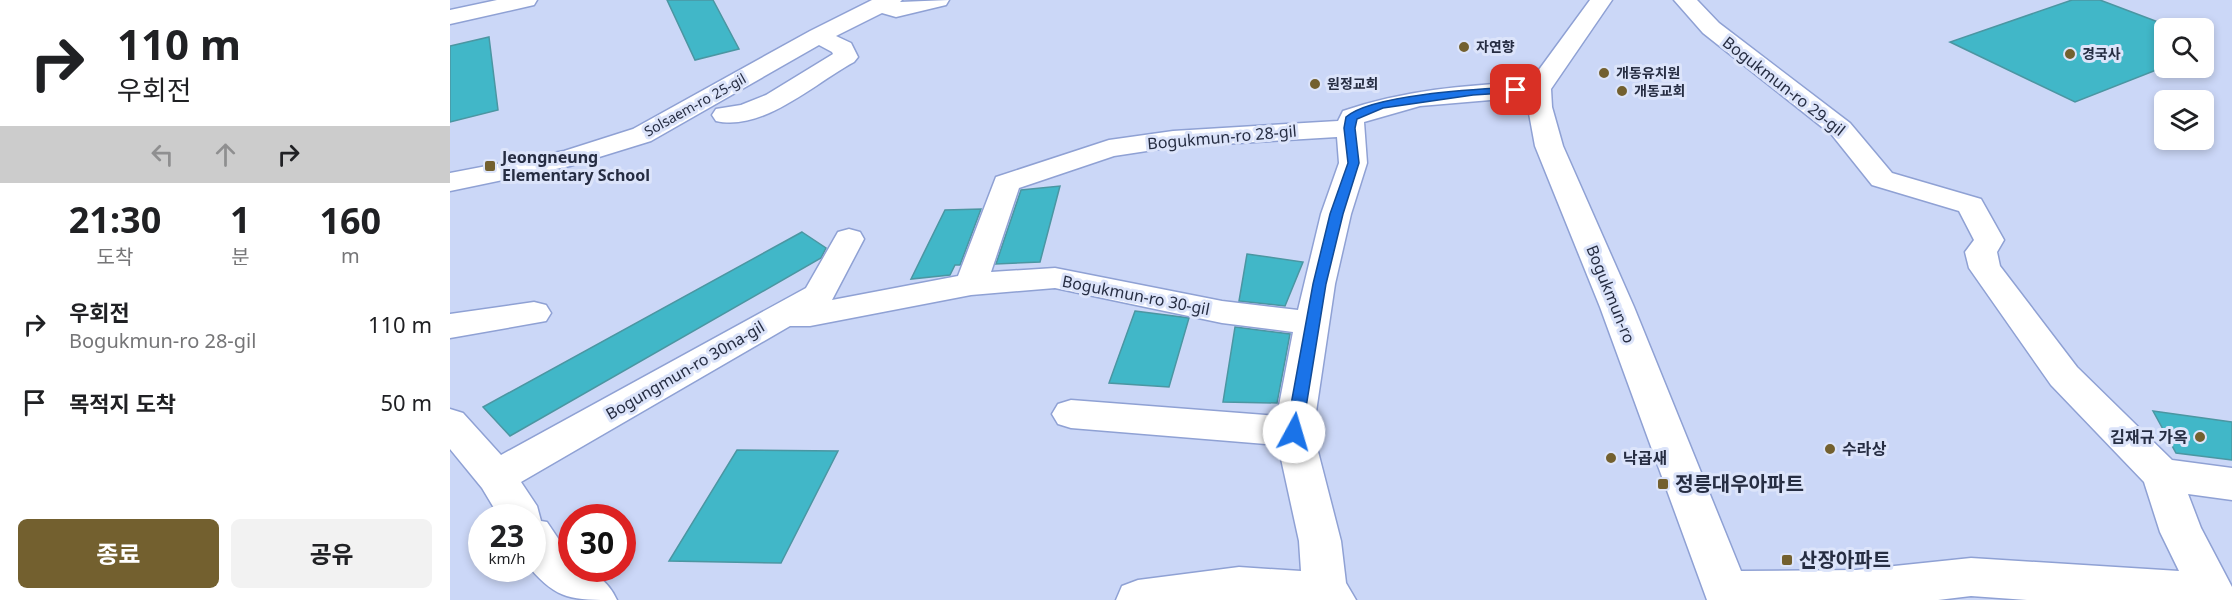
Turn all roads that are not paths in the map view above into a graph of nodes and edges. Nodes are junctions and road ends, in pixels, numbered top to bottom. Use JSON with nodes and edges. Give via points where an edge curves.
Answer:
{"nodes":[{"id":1,"x":526,"y":0,"type":"edge"},
{"id":2,"x":938,"y":0,"type":"edge"},
{"id":3,"x":1600,"y":0,"type":"edge"},
{"id":4,"x":1685,"y":0,"type":"edge"},
{"id":5,"x":885,"y":3,"type":"edge"},
{"id":6,"x":450,"y":17,"type":"edge"},
{"id":7,"x":819,"y":36,"type":"junction"},
{"id":8,"x":1538,"y":89,"type":"junction"},
{"id":9,"x":725,"y":115,"type":"dead end"},
{"id":10,"x":1349,"y":128,"type":"junction"},
{"id":11,"x":450,"y":182,"type":"edge"},
{"id":12,"x":849,"y":239,"type":"dead end"},
{"id":13,"x":971,"y":284,"type":"junction"},
{"id":14,"x":534,"y":312,"type":"dead end"},
{"id":15,"x":782,"y":314,"type":"junction"},
{"id":16,"x":1312,"y":323,"type":"junction"},
{"id":17,"x":450,"y":326,"type":"edge"},
{"id":18,"x":1071,"y":414,"type":"dead end"},
{"id":19,"x":450,"y":423,"type":"edge"},
{"id":20,"x":1294,"y":432,"type":"junction"},
{"id":21,"x":2161,"y":474,"type":"junction"},
{"id":22,"x":496,"y":477,"type":"junction"},
{"id":23,"x":2232,"y":484,"type":"edge"},
{"id":24,"x":513,"y":504,"type":"edge"},
{"id":25,"x":546,"y":557,"type":"edge"},
{"id":26,"x":1330,"y":596,"type":"edge"},
{"id":27,"x":1727,"y":596,"type":"edge"},
{"id":28,"x":2214,"y":596,"type":"edge"},
{"id":29,"x":595,"y":600,"type":"edge"},
{"id":30,"x":1138,"y":600,"type":"edge"}],
"edges":[{"from":1,"to":6,"type":"street"},
{"from":2,"to":5,"type":"street","via":[[896,10]]},
{"from":3,"to":8,"type":"street"},
{"from":4,"to":21,"type":"street","name":"Bogukmun-ro 29-gil","via":[[1711,28],[1841,129],[1882,178],[1971,205],[1989,240],[1982,252],[1985,268],[2064,376]]},
{"from":5,"to":7,"type":"street","name":"Solsaem-ro 25-gil"},
{"from":7,"to":9,"type":"street","via":[[843,48],[846,57],[773,103],[748,113]]},
{"from":7,"to":11,"type":"street","name":"Solsaem-ro 25-gil","via":[[642,135],[570,158]]},
{"from":8,"to":10,"type":"street","via":[[1473,92],[1380,105],[1352,117]]},
{"from":8,"to":27,"type":"street","name":"Bogukmun-ro","via":[[1549,146],[1617,307]]},
{"from":10,"to":13,"type":"street","name":"Bogukmun-ro 28-gil","via":[[1173,139],[1109,148],[1006,183]]},
{"from":10,"to":16,"type":"street","via":[[1353,163],[1336,214]]},
{"from":12,"to":15,"type":"street","name":"Bogungmun-ro 30na-gil","via":[[818,295]]},
{"from":13,"to":15,"type":"street","name":"Bogukmun-ro 30-gil","via":[[810,315]]},
{"from":13,"to":16,"type":"street","name":"Bogukmun-ro 30-gil","via":[[1055,278],[1222,312]]},
{"from":14,"to":17,"type":"street"},
{"from":15,"to":22,"type":"street","name":"Bogungmun-ro 30na-gil"},
{"from":16,"to":20,"type":"street"},
{"from":18,"to":20,"type":"street"},
{"from":19,"to":22,"type":"street"},
{"from":20,"to":26,"type":"street"},
{"from":21,"to":23,"type":"street"},
{"from":21,"to":28,"type":"street","name":"Bogukmun-ro 29-gil","via":[[2181,532]]},
{"from":22,"to":24,"type":"street"},
{"from":25,"to":29,"type":"street","via":[[558,575]]},
{"from":26,"to":30,"type":"street","via":[[1239,586]]},
{"from":27,"to":28,"type":"street","via":[[1856,590],[1971,577]]}]}
